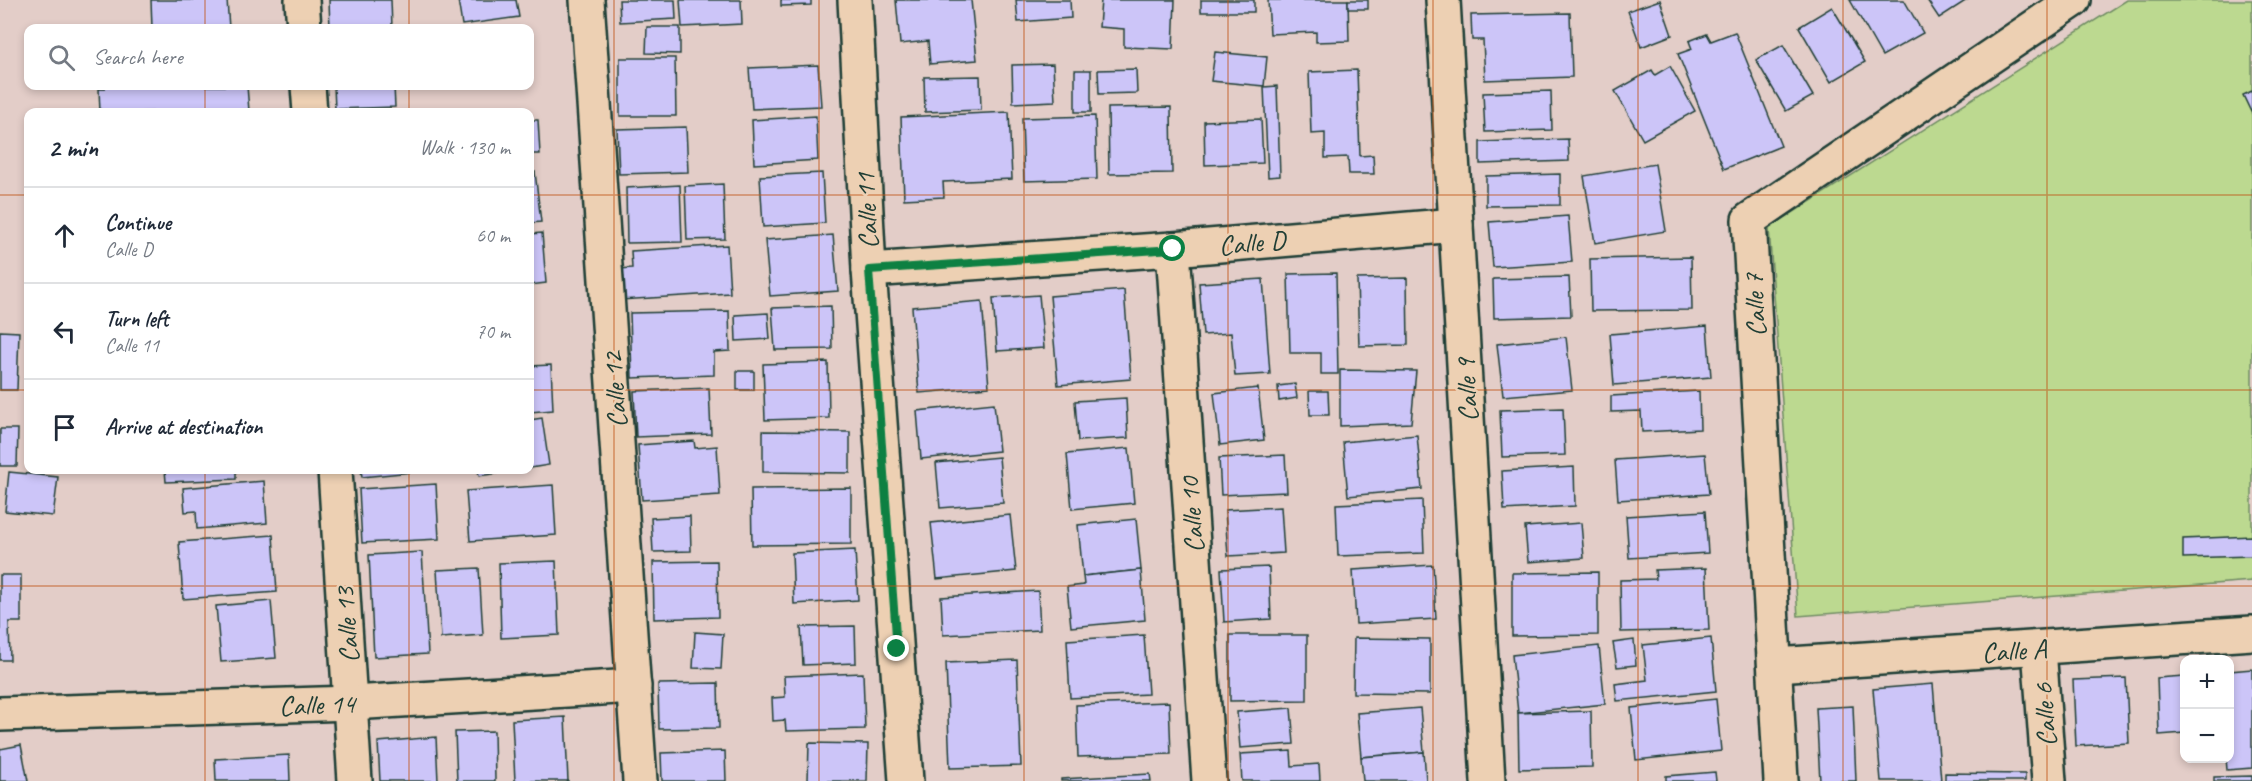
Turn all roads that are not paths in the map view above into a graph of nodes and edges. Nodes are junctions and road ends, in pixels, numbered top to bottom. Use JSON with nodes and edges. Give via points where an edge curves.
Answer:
{"nodes":[{"id":1,"x":302,"y":0,"type":"edge"},
{"id":2,"x":587,"y":0,"type":"edge"},
{"id":3,"x":855,"y":0,"type":"edge"},
{"id":4,"x":1443,"y":0,"type":"edge"},
{"id":5,"x":2074,"y":0,"type":"edge"},
{"id":6,"x":304,"y":24,"type":"edge"},
{"id":7,"x":308,"y":90,"type":"edge"},
{"id":8,"x":310,"y":108,"type":"edge"},
{"id":9,"x":1456,"y":225,"type":"junction"},
{"id":10,"x":1173,"y":249,"type":"junction"},
{"id":11,"x":869,"y":270,"type":"junction"},
{"id":12,"x":335,"y":474,"type":"edge"},
{"id":13,"x":2252,"y":633,"type":"edge"},
{"id":14,"x":2039,"y":648,"type":"junction"},
{"id":15,"x":1776,"y":665,"type":"junction"},
{"id":16,"x":634,"y":686,"type":"junction"},
{"id":17,"x":352,"y":703,"type":"junction"},
{"id":18,"x":0,"y":714,"type":"edge"},
{"id":19,"x":355,"y":781,"type":"edge"},
{"id":20,"x":640,"y":781,"type":"edge"},
{"id":21,"x":906,"y":781,"type":"edge"},
{"id":22,"x":1209,"y":781,"type":"edge"},
{"id":23,"x":1488,"y":781,"type":"edge"},
{"id":24,"x":1781,"y":781,"type":"edge"},
{"id":25,"x":2049,"y":781,"type":"edge"}],
"edges":[{"from":1,"to":6,"type":"street"},
{"from":2,"to":16,"type":"street","name":"Calle 12"},
{"from":3,"to":11,"type":"street","name":"Calle 11"},
{"from":4,"to":9,"type":"street","name":"Calle 9"},
{"from":5,"to":15,"type":"street","name":"Calle 7","via":[[1749,220]]},
{"from":7,"to":8,"type":"street"},
{"from":9,"to":10,"type":"street","name":"Calle D"},
{"from":9,"to":23,"type":"street","name":"Calle 9"},
{"from":10,"to":11,"type":"street","name":"Calle D"},
{"from":10,"to":22,"type":"street","name":"Calle 10"},
{"from":11,"to":21,"type":"street","name":"Calle 11"},
{"from":12,"to":17,"type":"street","name":"Calle 13"},
{"from":13,"to":14,"type":"street","name":"Calle A"},
{"from":14,"to":15,"type":"street","name":"Calle A"},
{"from":14,"to":25,"type":"street","name":"Calle 6"},
{"from":15,"to":24,"type":"street","name":"Calle 7"},
{"from":16,"to":17,"type":"street","name":"Calle 14"},
{"from":16,"to":20,"type":"street","name":"Calle 12"},
{"from":17,"to":18,"type":"street","name":"Calle 14"},
{"from":17,"to":19,"type":"street","name":"Calle 13"}]}
